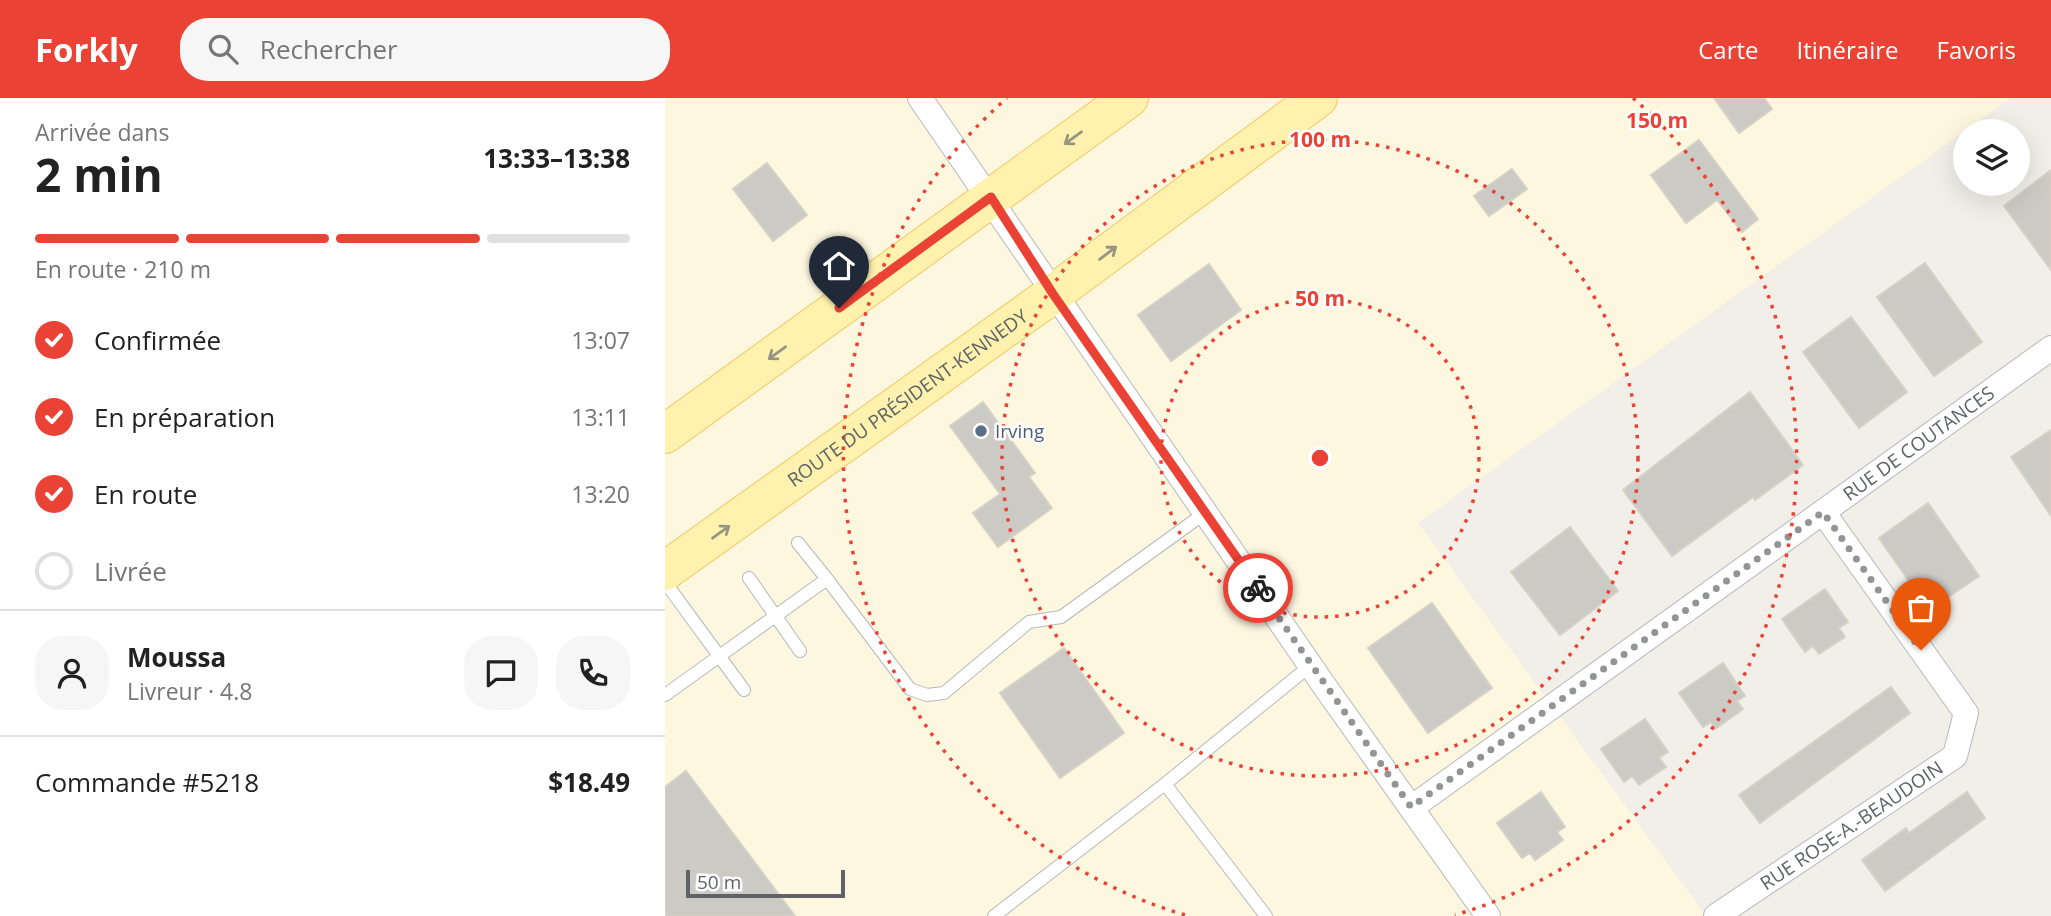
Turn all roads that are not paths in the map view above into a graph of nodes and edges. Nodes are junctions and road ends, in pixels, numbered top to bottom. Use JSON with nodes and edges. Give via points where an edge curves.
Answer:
{"nodes":[{"id":1,"x":920,"y":98,"type":"edge"},
{"id":2,"x":1129,"y":98,"type":"edge"},
{"id":3,"x":1318,"y":98,"type":"edge"},
{"id":4,"x":991,"y":197,"type":"junction"},
{"id":5,"x":1053,"y":294,"type":"junction"},
{"id":6,"x":2051,"y":348,"type":"edge"},
{"id":7,"x":665,"y":435,"type":"edge"},
{"id":8,"x":1823,"y":512,"type":"junction"},
{"id":9,"x":1205,"y":513,"type":"junction"},
{"id":10,"x":799,"y":543,"type":"dead end"},
{"id":11,"x":665,"y":571,"type":"edge"},
{"id":12,"x":749,"y":578,"type":"dead end"},
{"id":13,"x":827,"y":579,"type":"junction"},
{"id":14,"x":665,"y":582,"type":"edge"},
{"id":15,"x":775,"y":616,"type":"junction"},
{"id":16,"x":800,"y":651,"type":"dead end"},
{"id":17,"x":719,"y":656,"type":"junction"},
{"id":18,"x":1311,"y":665,"type":"junction"},
{"id":19,"x":744,"y":690,"type":"dead end"},
{"id":20,"x":665,"y":695,"type":"edge"},
{"id":21,"x":1165,"y":784,"type":"junction"},
{"id":22,"x":1411,"y":807,"type":"junction"},
{"id":23,"x":997,"y":915,"type":"edge"},
{"id":24,"x":1266,"y":916,"type":"edge"},
{"id":25,"x":1488,"y":916,"type":"edge"},
{"id":26,"x":1716,"y":916,"type":"edge"}],
"edges":[{"from":1,"to":4,"type":"street"},
{"from":2,"to":4,"type":"main road","one_way":true},
{"from":5,"to":3,"type":"main road","name":"ROUTE DU PRÉSIDENT-KENNEDY","one_way":true},
{"from":4,"to":5,"type":"street"},
{"from":4,"to":7,"type":"main road","one_way":true},
{"from":5,"to":9,"type":"street"},
{"from":11,"to":5,"type":"main road","name":"ROUTE DU PRÉSIDENT-KENNEDY","one_way":true},
{"from":6,"to":8,"type":"street","name":"RUE DE COUTANCES"},
{"from":8,"to":22,"type":"street","name":"RUE DE COUTANCES"},
{"from":8,"to":26,"type":"street","name":"RUE ROSE-A.-BEAUDOIN","via":[[1966,713],[1955,755]]},
{"from":9,"to":13,"type":"lane","via":[[1061,617],[1030,622],[944,693],[927,695],[910,689]]},
{"from":9,"to":18,"type":"street"},
{"from":10,"to":13,"type":"lane"},
{"from":12,"to":15,"type":"lane"},
{"from":13,"to":15,"type":"lane"},
{"from":14,"to":17,"type":"lane"},
{"from":15,"to":16,"type":"lane"},
{"from":15,"to":17,"type":"lane"},
{"from":17,"to":19,"type":"lane"},
{"from":17,"to":20,"type":"lane"},
{"from":18,"to":21,"type":"lane"},
{"from":18,"to":22,"type":"street"},
{"from":21,"to":23,"type":"lane"},
{"from":21,"to":24,"type":"lane"},
{"from":22,"to":25,"type":"street"}]}
